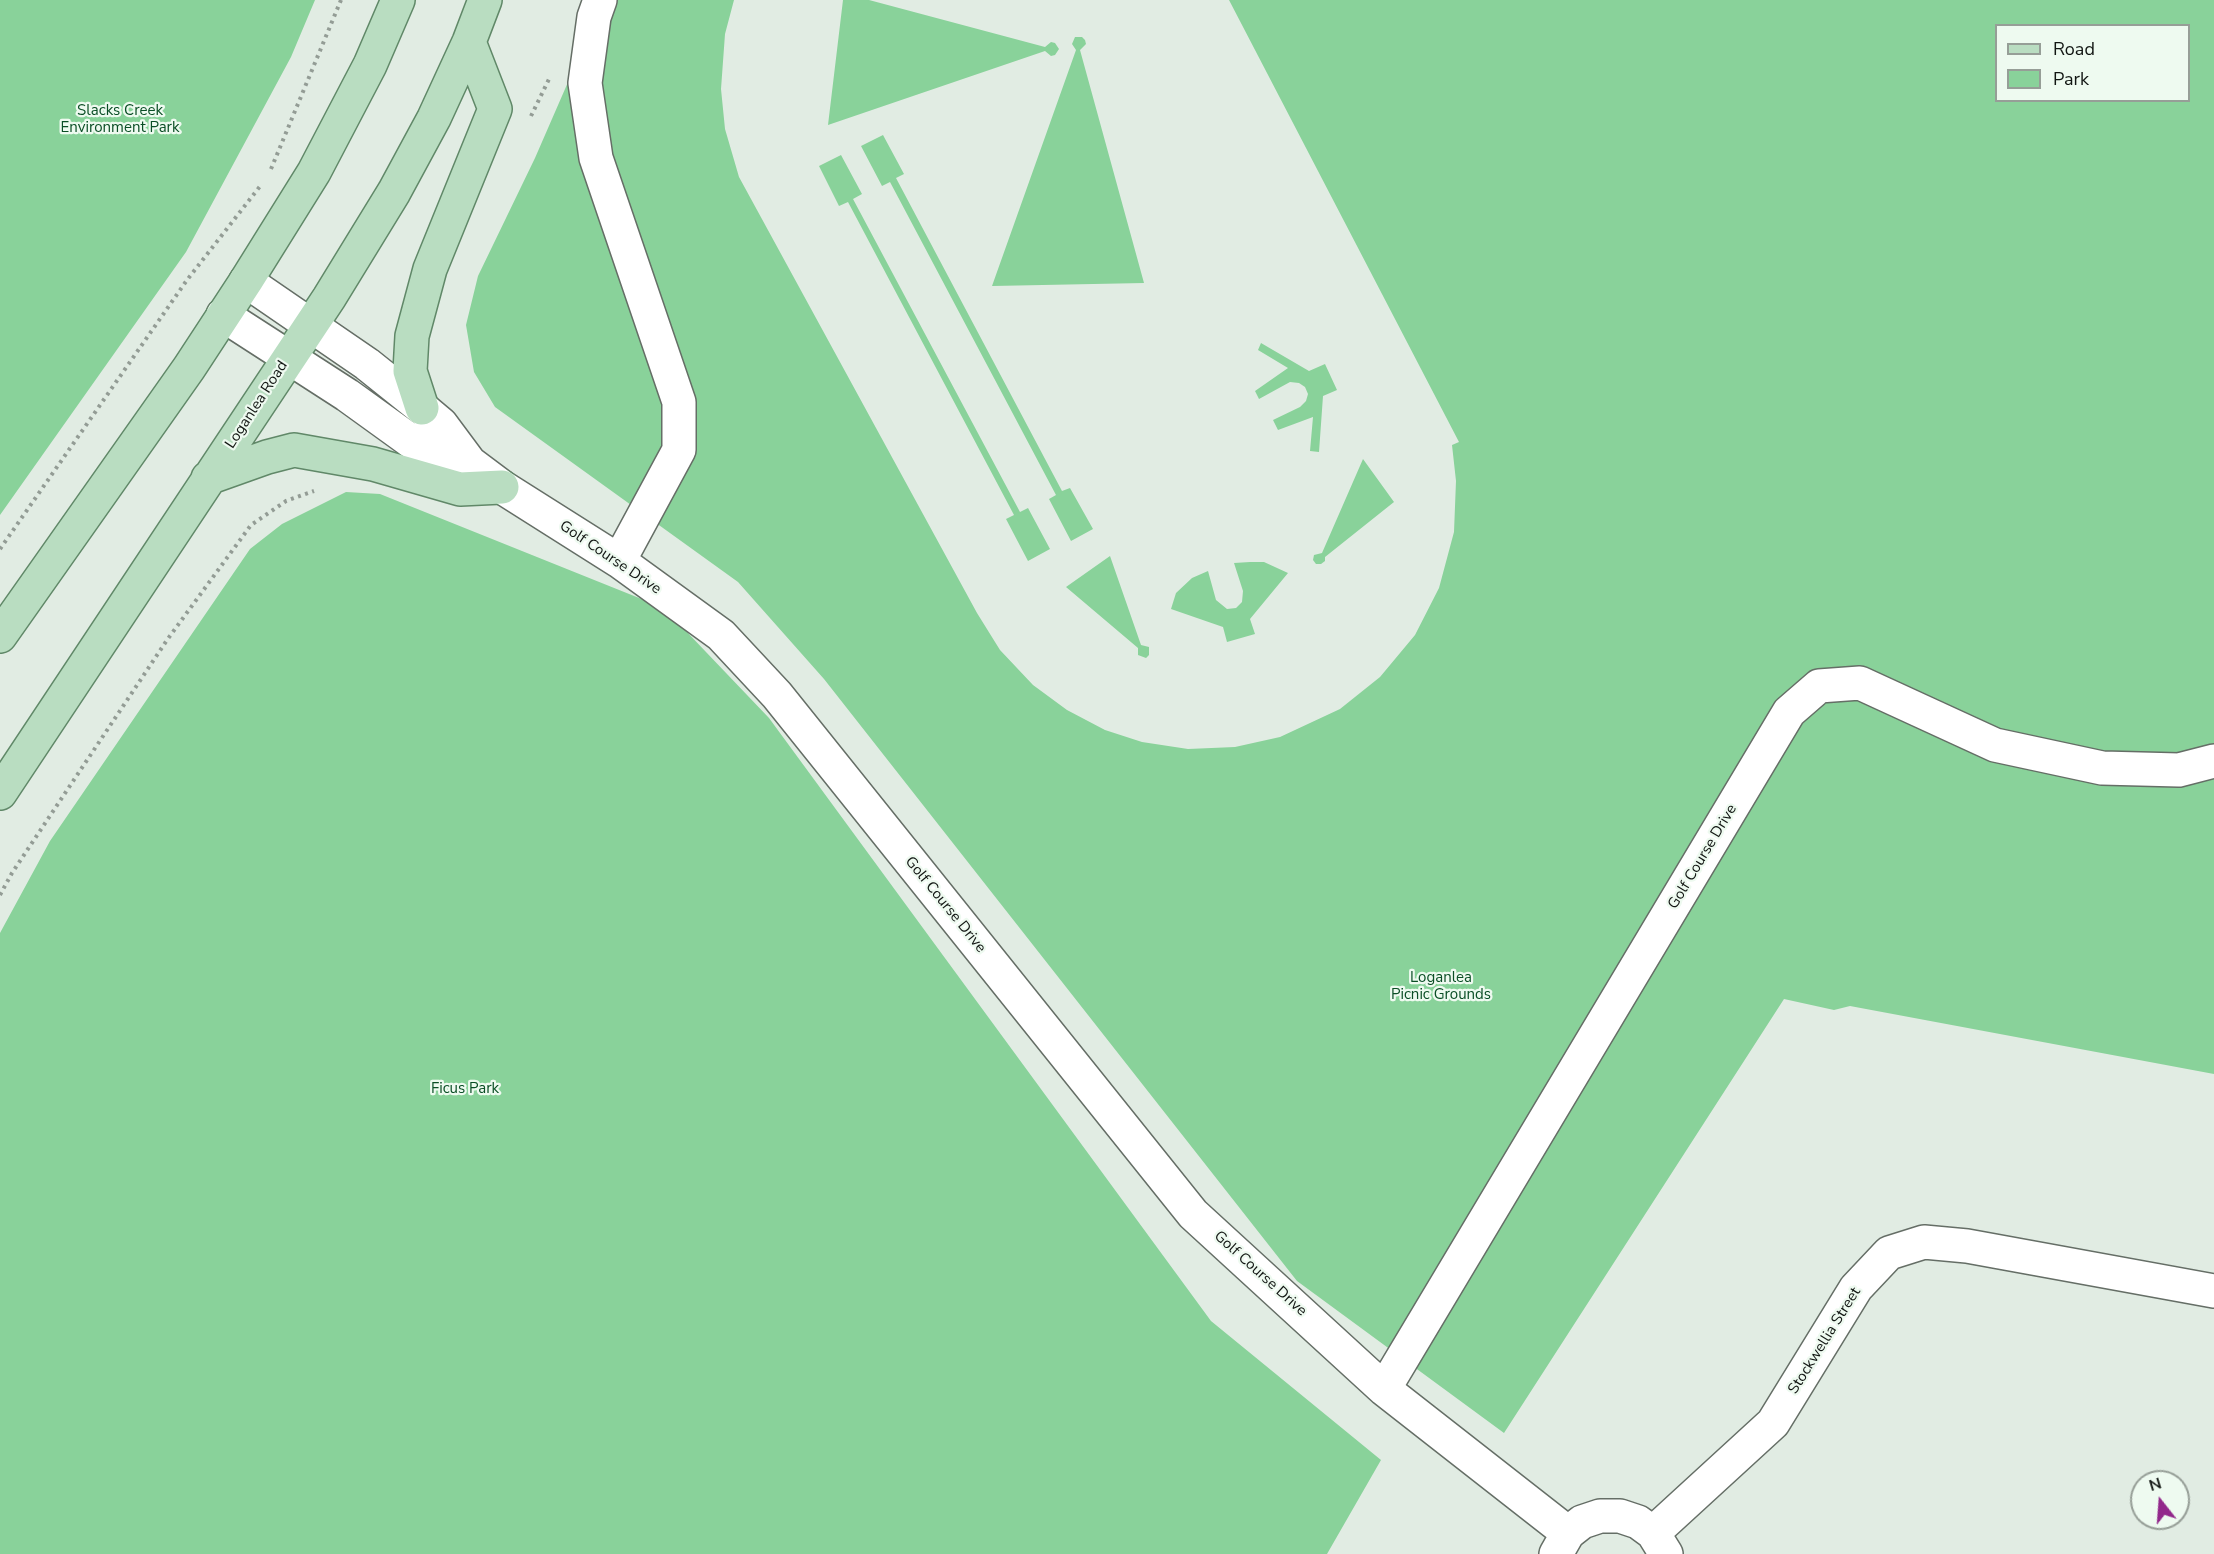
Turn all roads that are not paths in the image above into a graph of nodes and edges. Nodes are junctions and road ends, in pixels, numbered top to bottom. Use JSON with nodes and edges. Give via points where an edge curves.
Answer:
{"nodes":[{"id":1,"x":398,"y":0,"type":"edge"},
{"id":2,"x":485,"y":0,"type":"edge"},
{"id":3,"x":600,"y":0,"type":"edge"},
{"id":4,"x":469,"y":42,"type":"junction"},
{"id":5,"x":246,"y":282,"type":"junction"},
{"id":6,"x":223,"y":315,"type":"junction"},
{"id":7,"x":309,"y":325,"type":"junction"},
{"id":8,"x":288,"y":357,"type":"junction"},
{"id":9,"x":422,"y":408,"type":"junction"},
{"id":10,"x":470,"y":463,"type":"junction"},
{"id":11,"x":208,"y":478,"type":"junction"},
{"id":12,"x":502,"y":487,"type":"junction"},
{"id":13,"x":619,"y":561,"type":"junction"},
{"id":14,"x":0,"y":636,"type":"edge"},
{"id":15,"x":2214,"y":761,"type":"edge"},
{"id":16,"x":0,"y":793,"type":"edge"},
{"id":17,"x":2214,"y":1291,"type":"edge"},
{"id":18,"x":1384,"y":1389,"type":"junction"},
{"id":19,"x":1562,"y":1544,"type":"edge"},
{"id":20,"x":1659,"y":1544,"type":"edge"}],
"edges":[{"from":1,"to":5,"type":"main road","via":[[370,65],[314,172]]},
{"from":2,"to":4,"type":"main road","name":"Loganlea Road"},
{"from":3,"to":13,"type":"street","via":[[585,83],[597,158],[679,402],[679,450]]},
{"from":4,"to":7,"type":"main road","name":"Loganlea Road","via":[[394,192]]},
{"from":4,"to":9,"type":"main road","via":[[495,109],[430,268],[412,336],[410,371]]},
{"from":5,"to":6,"type":"main road"},
{"from":5,"to":7,"type":"street","name":"Golf Course Drive"},
{"from":6,"to":8,"type":"street","name":"Golf Course Drive"},
{"from":6,"to":14,"type":"main road"},
{"from":7,"to":8,"type":"main road","name":"Loganlea Road"},
{"from":7,"to":9,"type":"street","name":"Golf Course Drive"},
{"from":8,"to":10,"type":"street","name":"Golf Course Drive","via":[[419,447]]},
{"from":8,"to":11,"type":"main road","name":"Loganlea Road"},
{"from":9,"to":10,"type":"street","name":"Golf Course Drive","via":[[441,424]]},
{"from":10,"to":12,"type":"street","name":"Golf Course Drive"},
{"from":11,"to":12,"type":"main road","via":[[294,450],[373,464],[460,489]]},
{"from":11,"to":16,"type":"main road","name":"Loganlea Road"},
{"from":12,"to":13,"type":"street","name":"Golf Course Drive"},
{"from":13,"to":18,"type":"street","name":"Golf Course Drive","via":[[721,635],[769,687],[1193,1214]]},
{"from":15,"to":18,"type":"street","name":"Golf Course Drive","via":[[2179,770],[2102,768],[1995,745],[1860,683],[1819,686],[1789,712]]},
{"from":17,"to":20,"type":"street","name":"Stockwellia Street","via":[[1967,1246],[1924,1242],[1889,1253],[1856,1288],[1773,1423]]},
{"from":18,"to":19,"type":"street","name":"Golf Course Drive"},
{"from":19,"to":20,"type":"street","name":"Golf Course Drive","via":[[1582,1522],[1600,1516],[1620,1516],[1638,1522]]}]}
